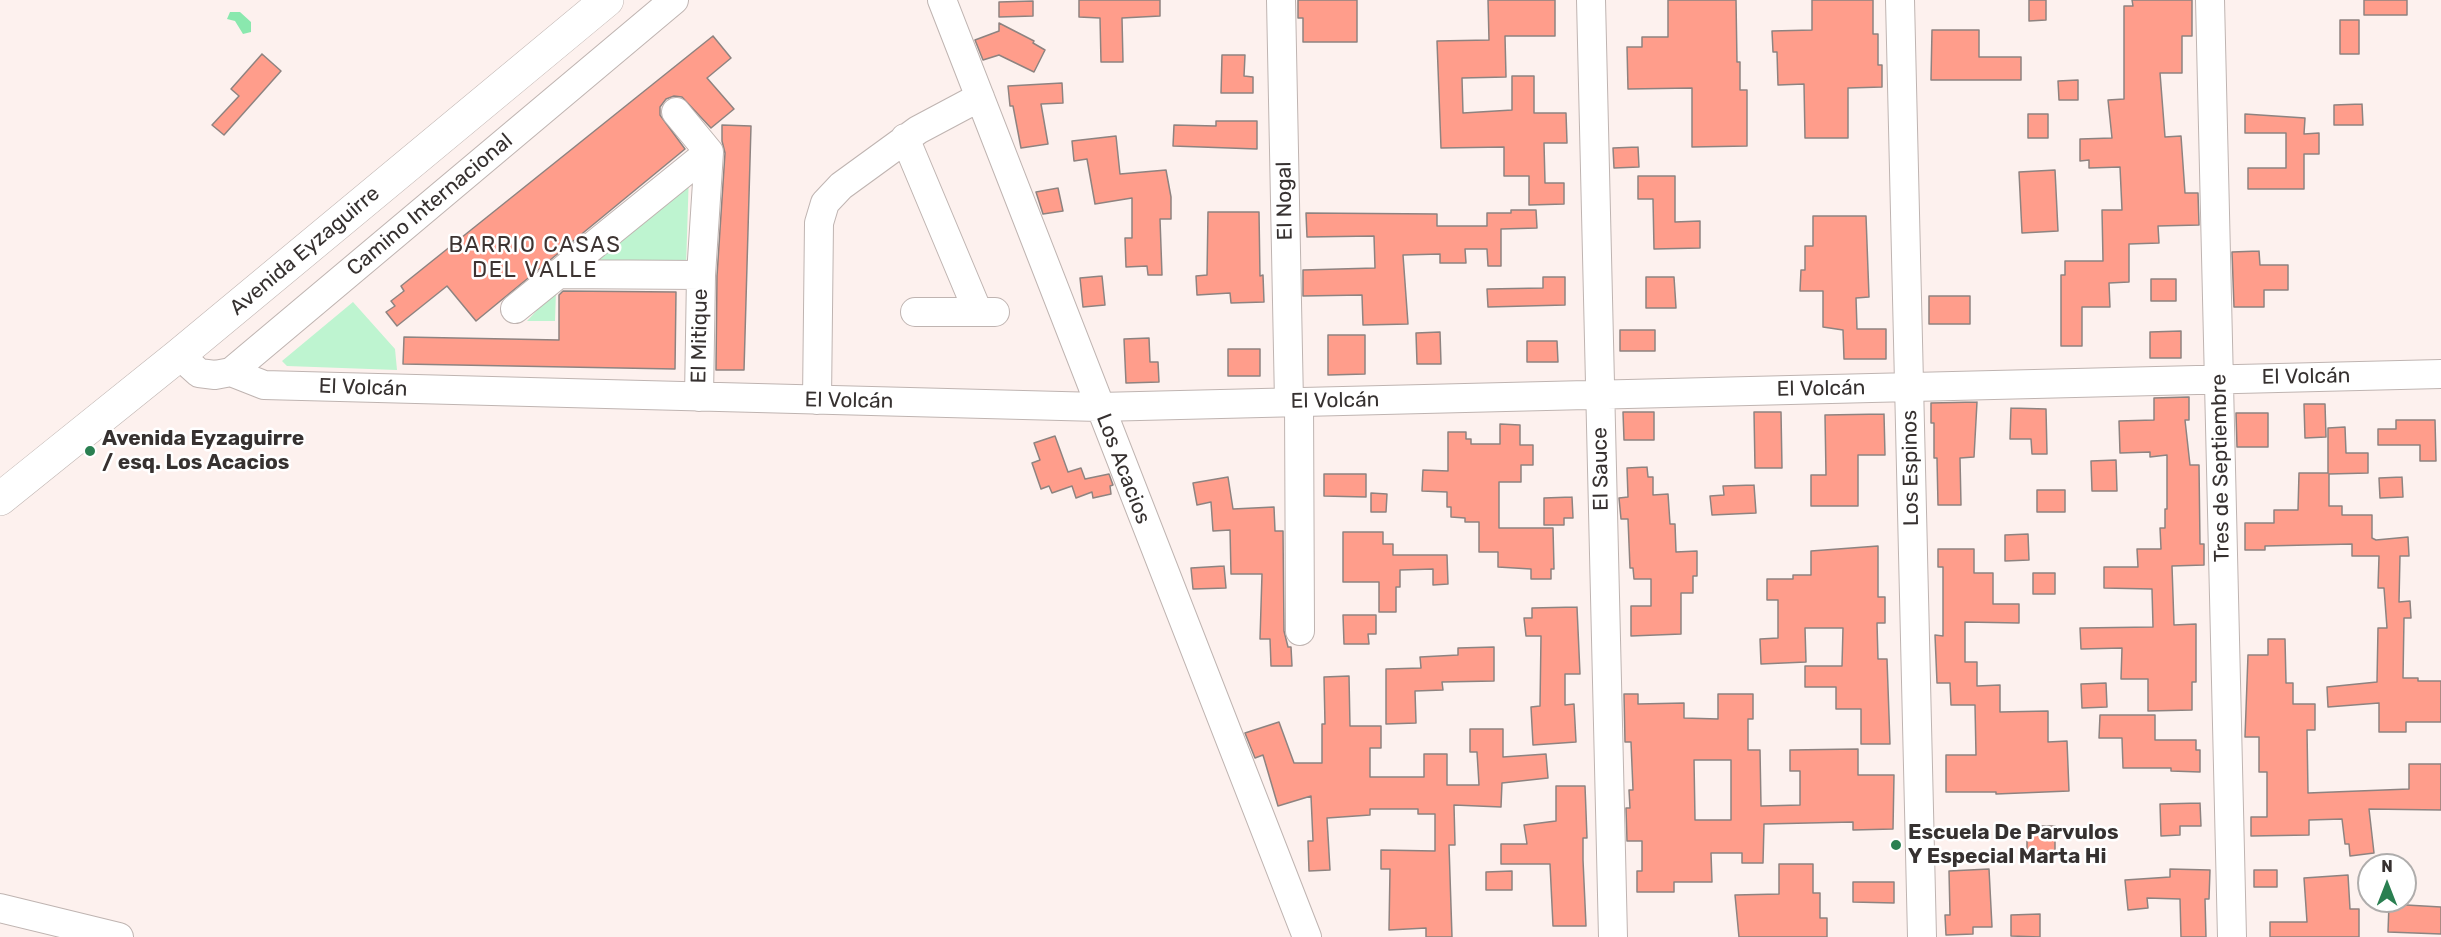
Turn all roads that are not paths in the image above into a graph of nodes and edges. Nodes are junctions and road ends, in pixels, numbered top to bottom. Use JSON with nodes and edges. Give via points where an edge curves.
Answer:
{"nodes":[{"id":1,"x":607,"y":0,"type":"edge"},
{"id":2,"x":674,"y":0,"type":"edge"},
{"id":3,"x":942,"y":0,"type":"edge"},
{"id":4,"x":1281,"y":0,"type":"edge"},
{"id":5,"x":1591,"y":0,"type":"edge"},
{"id":6,"x":1900,"y":0,"type":"edge"},
{"id":7,"x":2210,"y":0,"type":"edge"},
{"id":8,"x":980,"y":97,"type":"junction"},
{"id":9,"x":676,"y":112,"type":"dead end"},
{"id":10,"x":906,"y":138,"type":"junction"},
{"id":11,"x":709,"y":152,"type":"junction"},
{"id":12,"x":556,"y":274,"type":"junction"},
{"id":13,"x":701,"y":275,"type":"junction"},
{"id":14,"x":515,"y":309,"type":"dead end"},
{"id":15,"x":915,"y":312,"type":"dead end"},
{"id":16,"x":179,"y":355,"type":"junction"},
{"id":17,"x":231,"y":372,"type":"junction"},
{"id":18,"x":2441,"y":374,"type":"edge"},
{"id":19,"x":2219,"y":378,"type":"junction"},
{"id":20,"x":1909,"y":386,"type":"junction"},
{"id":21,"x":1600,"y":394,"type":"junction"},
{"id":22,"x":699,"y":397,"type":"junction"},
{"id":23,"x":817,"y":400,"type":"junction"},
{"id":24,"x":1294,"y":402,"type":"junction"},
{"id":25,"x":1099,"y":407,"type":"junction"},
{"id":26,"x":0,"y":499,"type":"edge"},
{"id":27,"x":1300,"y":631,"type":"dead end"},
{"id":28,"x":0,"y":908,"type":"edge"},
{"id":29,"x":119,"y":937,"type":"edge"},
{"id":30,"x":1307,"y":937,"type":"edge"},
{"id":31,"x":1613,"y":937,"type":"edge"},
{"id":32,"x":1922,"y":937,"type":"edge"},
{"id":33,"x":2232,"y":937,"type":"edge"}],
"edges":[{"from":1,"to":16,"type":"main road","name":"Avenida Eyzaguirre"},
{"from":2,"to":17,"type":"street","name":"Camino Internacional"},
{"from":3,"to":8,"type":"street","name":"Los Acacios"},
{"from":4,"to":24,"type":"street","name":"El Nogal"},
{"from":5,"to":21,"type":"street","name":"El Sauce"},
{"from":6,"to":20,"type":"street","name":"Los Espinos"},
{"from":7,"to":19,"type":"street","name":"Tres de Septiembre"},
{"from":8,"to":10,"type":"street"},
{"from":8,"to":25,"type":"street","name":"Los Acacios"},
{"from":9,"to":11,"type":"street"},
{"from":10,"to":15,"type":"street","via":[[986,312]]},
{"from":10,"to":23,"type":"street","via":[[832,193],[821,212]]},
{"from":11,"to":12,"type":"street"},
{"from":11,"to":13,"type":"street","name":"El Mitique"},
{"from":12,"to":13,"type":"street"},
{"from":12,"to":14,"type":"street"},
{"from":13,"to":22,"type":"street","name":"El Mitique"},
{"from":16,"to":17,"type":"street","via":[[199,373]]},
{"from":16,"to":26,"type":"main road","name":"Avenida Eyzaguirre"},
{"from":17,"to":22,"type":"street","name":"El Volcán","via":[[264,385]]},
{"from":18,"to":19,"type":"street","name":"El Volcán"},
{"from":19,"to":20,"type":"street","name":"El Volcán"},
{"from":19,"to":33,"type":"street","name":"Tres de Septiembre"},
{"from":20,"to":21,"type":"street","name":"El Volcán"},
{"from":20,"to":32,"type":"street","name":"Los Espinos"},
{"from":21,"to":24,"type":"street","name":"El Volcán"},
{"from":21,"to":31,"type":"street","name":"El Sauce"},
{"from":22,"to":23,"type":"street","name":"El Volcán"},
{"from":23,"to":25,"type":"street","name":"El Volcán"},
{"from":24,"to":25,"type":"street","name":"El Volcán"},
{"from":24,"to":27,"type":"street","name":"El Nogal"},
{"from":25,"to":30,"type":"street","name":"Los Acacios"},
{"from":28,"to":29,"type":"street"}]}
